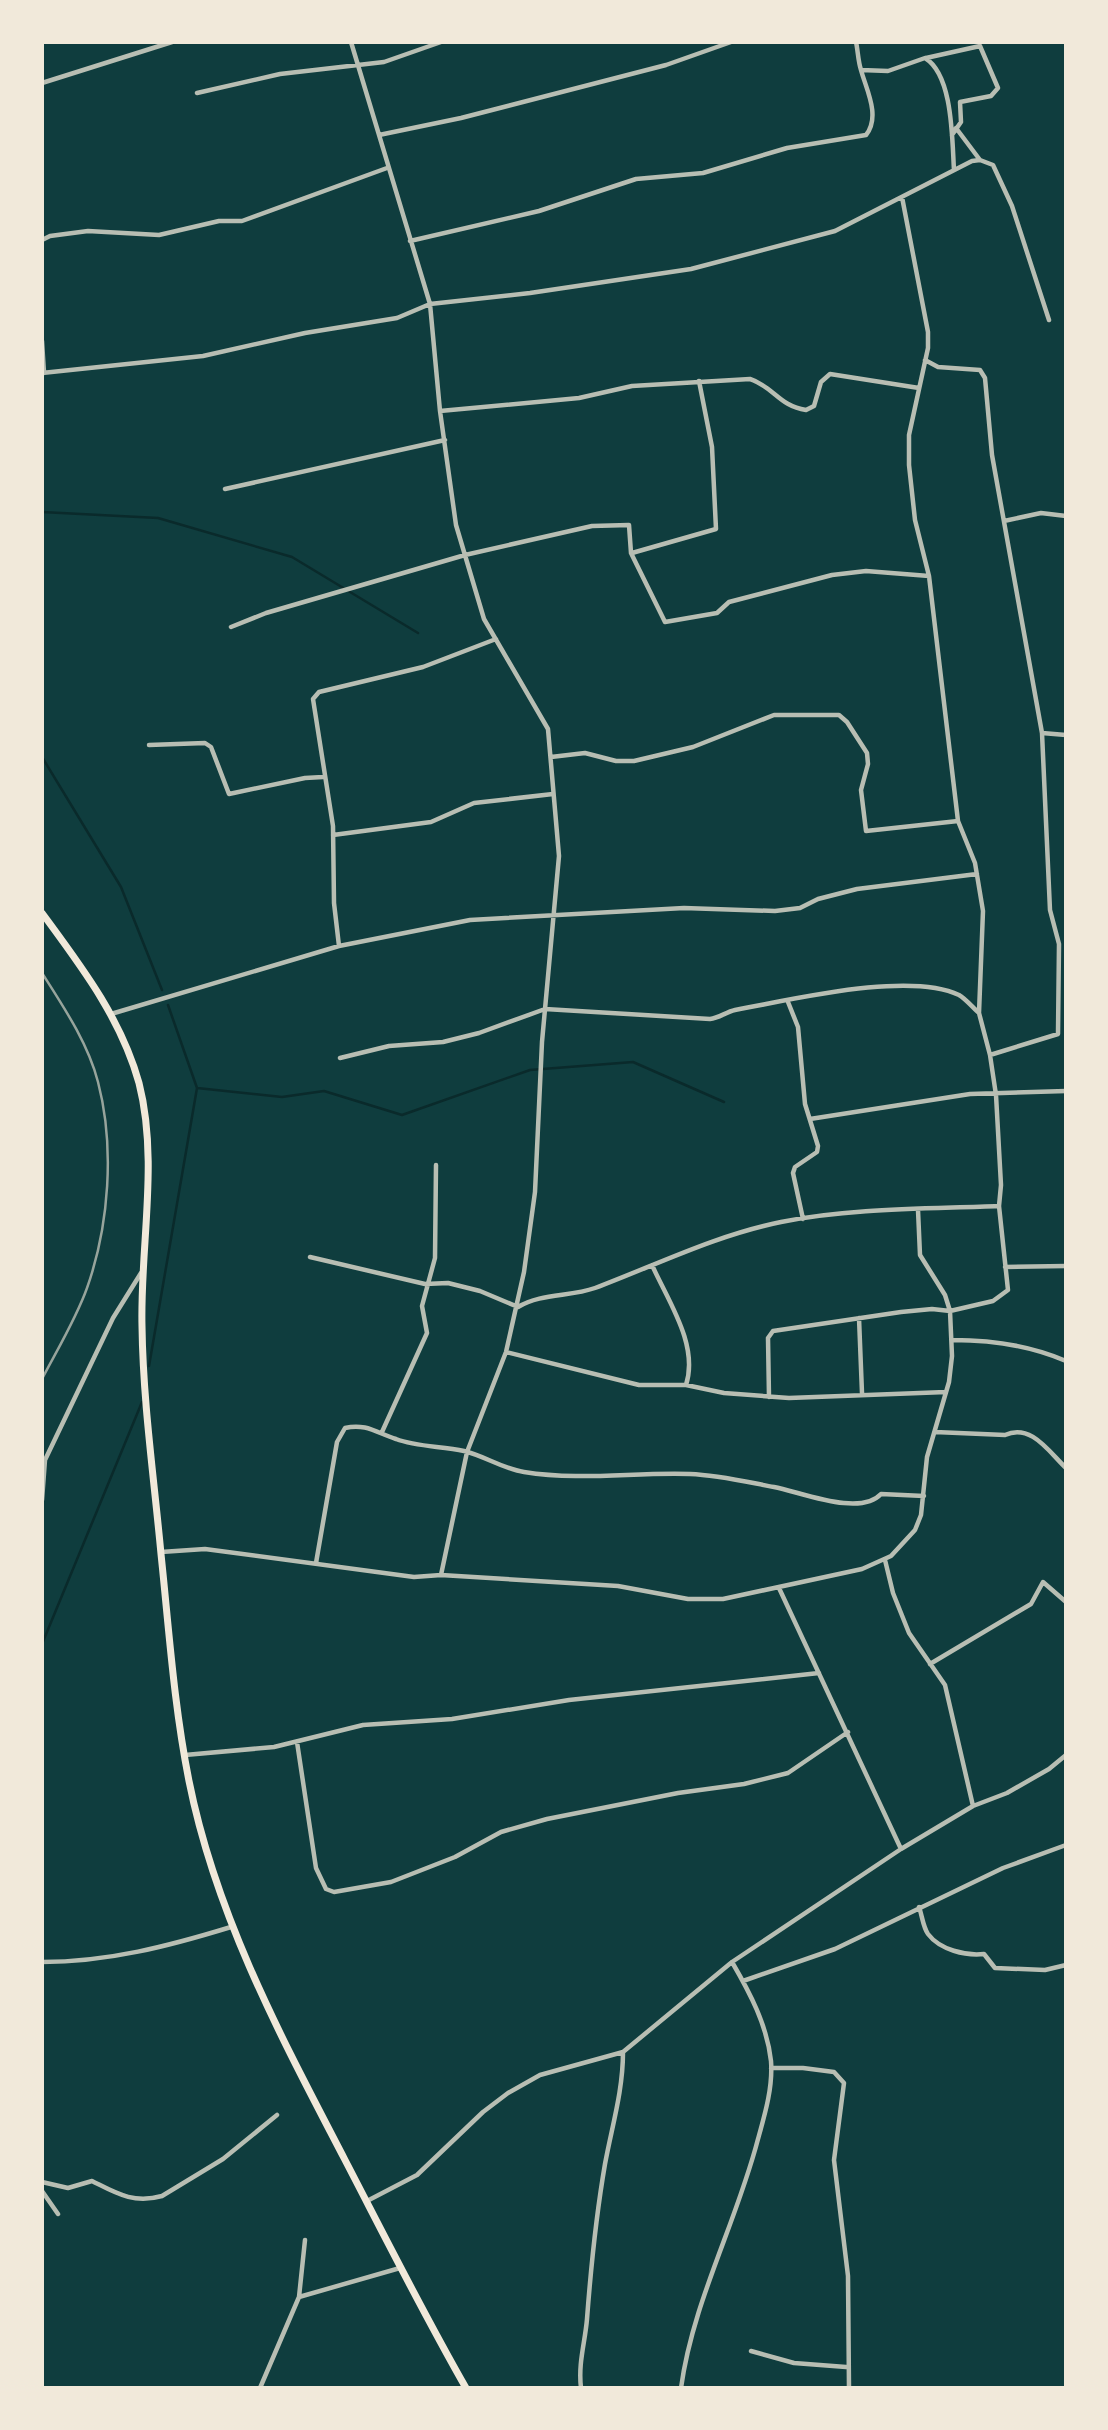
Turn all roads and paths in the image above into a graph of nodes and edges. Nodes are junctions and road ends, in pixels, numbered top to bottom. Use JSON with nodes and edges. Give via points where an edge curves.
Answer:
{"nodes":[{"id":1,"x":172,"y":42,"type":"edge"},
{"id":2,"x":351,"y":42,"type":"edge"},
{"id":3,"x":441,"y":42,"type":"edge"},
{"id":4,"x":731,"y":42,"type":"edge"},
{"id":5,"x":856,"y":42,"type":"edge"},
{"id":6,"x":925,"y":58,"type":"junction"},
{"id":7,"x":360,"y":65,"type":"junction"},
{"id":8,"x":860,"y":70,"type":"junction"},
{"id":9,"x":42,"y":83,"type":"edge"},
{"id":10,"x":197,"y":93,"type":"dead end"},
{"id":11,"x":950,"y":123,"type":"junction"},
{"id":12,"x":956,"y":129,"type":"junction"},
{"id":13,"x":379,"y":135,"type":"junction"},
{"id":14,"x":952,"y":135,"type":"junction"},
{"id":15,"x":980,"y":160,"type":"junction"},
{"id":16,"x":387,"y":168,"type":"junction"},
{"id":17,"x":954,"y":170,"type":"junction"},
{"id":18,"x":902,"y":197,"type":"junction"},
{"id":19,"x":42,"y":240,"type":"edge"},
{"id":20,"x":410,"y":241,"type":"junction"},
{"id":21,"x":430,"y":304,"type":"junction"},
{"id":22,"x":1049,"y":320,"type":"dead end"},
{"id":23,"x":42,"y":341,"type":"edge"},
{"id":24,"x":925,"y":360,"type":"junction"},
{"id":25,"x":43,"y":373,"type":"edge"},
{"id":26,"x":699,"y":381,"type":"junction"},
{"id":27,"x":919,"y":388,"type":"junction"},
{"id":28,"x":440,"y":411,"type":"junction"},
{"id":29,"x":444,"y":440,"type":"junction"},
{"id":30,"x":225,"y":489,"type":"dead end"},
{"id":31,"x":1066,"y":516,"type":"edge"},
{"id":32,"x":1004,"y":521,"type":"junction"},
{"id":33,"x":631,"y":553,"type":"junction"},
{"id":34,"x":465,"y":555,"type":"junction"},
{"id":35,"x":929,"y":576,"type":"junction"},
{"id":36,"x":232,"y":628,"type":"dead end"},
{"id":37,"x":496,"y":639,"type":"junction"},
{"id":38,"x":1042,"y":733,"type":"junction"},
{"id":39,"x":1066,"y":735,"type":"edge"},
{"id":40,"x":149,"y":745,"type":"dead end"},
{"id":41,"x":551,"y":757,"type":"junction"},
{"id":42,"x":323,"y":777,"type":"junction"},
{"id":43,"x":554,"y":794,"type":"junction"},
{"id":44,"x":958,"y":821,"type":"junction"},
{"id":45,"x":333,"y":835,"type":"junction"},
{"id":46,"x":977,"y":874,"type":"junction"},
{"id":47,"x":42,"y":913,"type":"edge"},
{"id":48,"x":553,"y":913,"type":"junction"},
{"id":49,"x":339,"y":946,"type":"junction"},
{"id":50,"x":788,"y":1002,"type":"junction"},
{"id":51,"x":545,"y":1009,"type":"junction"},
{"id":52,"x":979,"y":1013,"type":"junction"},
{"id":53,"x":111,"y":1014,"type":"junction"},
{"id":54,"x":990,"y":1055,"type":"junction"},
{"id":55,"x":340,"y":1058,"type":"dead end"},
{"id":56,"x":1066,"y":1091,"type":"edge"},
{"id":57,"x":996,"y":1095,"type":"junction"},
{"id":58,"x":810,"y":1119,"type":"junction"},
{"id":59,"x":436,"y":1166,"type":"dead end"},
{"id":60,"x":999,"y":1206,"type":"junction"},
{"id":61,"x":918,"y":1210,"type":"junction"},
{"id":62,"x":803,"y":1219,"type":"junction"},
{"id":63,"x":310,"y":1257,"type":"dead end"},
{"id":64,"x":652,"y":1265,"type":"junction"},
{"id":65,"x":1066,"y":1266,"type":"edge"},
{"id":66,"x":1005,"y":1267,"type":"junction"},
{"id":67,"x":141,"y":1273,"type":"junction"},
{"id":68,"x":425,"y":1284,"type":"junction"},
{"id":69,"x":518,"y":1307,"type":"junction"},
{"id":70,"x":950,"y":1311,"type":"junction"},
{"id":71,"x":859,"y":1318,"type":"junction"},
{"id":72,"x":953,"y":1340,"type":"junction"},
{"id":73,"x":506,"y":1352,"type":"junction"},
{"id":74,"x":1066,"y":1361,"type":"edge"},
{"id":75,"x":686,"y":1385,"type":"junction"},
{"id":76,"x":946,"y":1392,"type":"junction"},
{"id":77,"x":862,"y":1393,"type":"junction"},
{"id":78,"x":769,"y":1397,"type":"junction"},
{"id":79,"x":382,"y":1432,"type":"junction"},
{"id":80,"x":935,"y":1432,"type":"junction"},
{"id":81,"x":467,"y":1452,"type":"junction"},
{"id":82,"x":1066,"y":1468,"type":"edge"},
{"id":83,"x":924,"y":1496,"type":"junction"},
{"id":84,"x":42,"y":1500,"type":"edge"},
{"id":85,"x":161,"y":1552,"type":"junction"},
{"id":86,"x":885,"y":1560,"type":"junction"},
{"id":87,"x":316,"y":1563,"type":"junction"},
{"id":88,"x":441,"y":1575,"type":"junction"},
{"id":89,"x":779,"y":1588,"type":"junction"},
{"id":90,"x":1066,"y":1602,"type":"edge"},
{"id":91,"x":930,"y":1664,"type":"junction"},
{"id":92,"x":819,"y":1673,"type":"junction"},
{"id":93,"x":848,"y":1732,"type":"junction"},
{"id":94,"x":297,"y":1742,"type":"junction"},
{"id":95,"x":185,"y":1755,"type":"junction"},
{"id":96,"x":1066,"y":1755,"type":"edge"},
{"id":97,"x":973,"y":1806,"type":"junction"},
{"id":98,"x":1066,"y":1845,"type":"edge"},
{"id":99,"x":901,"y":1849,"type":"junction"},
{"id":100,"x":919,"y":1908,"type":"junction"},
{"id":101,"x":232,"y":1927,"type":"junction"},
{"id":102,"x":42,"y":1962,"type":"edge"},
{"id":103,"x":732,"y":1962,"type":"junction"},
{"id":104,"x":1066,"y":1965,"type":"edge"},
{"id":105,"x":743,"y":1981,"type":"junction"},
{"id":106,"x":623,"y":2052,"type":"junction"},
{"id":107,"x":771,"y":2068,"type":"junction"},
{"id":108,"x":277,"y":2115,"type":"dead end"},
{"id":109,"x":42,"y":2182,"type":"edge"},
{"id":110,"x":42,"y":2191,"type":"edge"},
{"id":111,"x":367,"y":2202,"type":"junction"},
{"id":112,"x":58,"y":2214,"type":"dead end"},
{"id":113,"x":305,"y":2240,"type":"dead end"},
{"id":114,"x":400,"y":2268,"type":"junction"},
{"id":115,"x":299,"y":2297,"type":"junction"},
{"id":116,"x":751,"y":2351,"type":"dead end"},
{"id":117,"x":846,"y":2367,"type":"junction"},
{"id":118,"x":463,"y":2387,"type":"edge"},
{"id":119,"x":260,"y":2388,"type":"edge"},
{"id":120,"x":581,"y":2388,"type":"edge"},
{"id":121,"x":681,"y":2388,"type":"edge"},
{"id":122,"x":849,"y":2388,"type":"edge"}],
"edges":[{"from":1,"to":9,"type":"street"},
{"from":2,"to":7,"type":"street"},
{"from":3,"to":7,"type":"street"},
{"from":4,"to":13,"type":"street","via":[[666,65]]},
{"from":5,"to":8,"type":"street"},
{"from":6,"to":8,"type":"street","via":[[888,71]]},
{"from":6,"to":11,"type":"street","via":[[939,72]]},
{"from":6,"to":12,"type":"street","via":[[980,46],[998,88],[990,96],[960,102],[961,122]]},
{"from":7,"to":10,"type":"street","via":[[280,74]]},
{"from":7,"to":13,"type":"street"},
{"from":8,"to":20,"type":"street","via":[[872,114],[871,129],[862,136],[787,148],[703,173],[636,179],[539,211]]},
{"from":11,"to":12,"type":"street"},
{"from":11,"to":14,"type":"street"},
{"from":12,"to":14,"type":"street"},
{"from":12,"to":15,"type":"street"},
{"from":13,"to":16,"type":"street"},
{"from":14,"to":17,"type":"street"},
{"from":15,"to":17,"type":"street"},
{"from":15,"to":22,"type":"street","via":[[993,165],[1012,206]]},
{"from":16,"to":19,"type":"street","via":[[242,220],[219,221],[172,234],[88,231]]},
{"from":16,"to":20,"type":"street"},
{"from":17,"to":18,"type":"street"},
{"from":18,"to":21,"type":"street","via":[[835,231],[691,269]]},
{"from":18,"to":24,"type":"street","via":[[928,332]]},
{"from":20,"to":21,"type":"street"},
{"from":21,"to":25,"type":"street","via":[[397,318],[202,356]]},
{"from":21,"to":28,"type":"street"},
{"from":23,"to":25,"type":"street"},
{"from":24,"to":27,"type":"street"},
{"from":24,"to":32,"type":"street","via":[[938,367],[980,370],[985,378]]},
{"from":26,"to":27,"type":"street","via":[[750,379],[766,384],[784,405],[806,410],[814,406],[821,382],[830,374]]},
{"from":26,"to":28,"type":"street"},
{"from":26,"to":33,"type":"street","via":[[712,447],[716,528]]},
{"from":27,"to":35,"type":"street","via":[[909,435],[909,465],[915,520]]},
{"from":28,"to":29,"type":"street"},
{"from":29,"to":30,"type":"street"},
{"from":29,"to":34,"type":"street"},
{"from":31,"to":32,"type":"street","via":[[1041,513]]},
{"from":32,"to":38,"type":"street"},
{"from":33,"to":34,"type":"street","via":[[629,525],[592,526]]},
{"from":33,"to":35,"type":"street","via":[[665,622],[718,613],[729,603],[831,575],[866,571]]},
{"from":34,"to":36,"type":"street","via":[[266,613]]},
{"from":34,"to":37,"type":"street","via":[[484,619]]},
{"from":35,"to":44,"type":"street"},
{"from":37,"to":41,"type":"street","via":[[548,729]]},
{"from":37,"to":42,"type":"street","via":[[423,667],[320,692],[312,707]]},
{"from":38,"to":39,"type":"street"},
{"from":38,"to":54,"type":"street","via":[[1050,910],[1059,944],[1058,1034]]},
{"from":40,"to":42,"type":"street","via":[[205,743],[211,747],[229,794]]},
{"from":41,"to":43,"type":"street"},
{"from":41,"to":44,"type":"street","via":[[585,753],[634,761],[692,747],[774,715],[839,715],[867,754],[861,790],[866,831]]},
{"from":42,"to":45,"type":"street"},
{"from":43,"to":45,"type":"street","via":[[474,803],[431,821]]},
{"from":43,"to":48,"type":"street","via":[[559,856]]},
{"from":44,"to":46,"type":"street"},
{"from":45,"to":49,"type":"street"},
{"from":46,"to":48,"type":"street","via":[[857,889],[800,908],[775,911],[684,908]]},
{"from":46,"to":52,"type":"street","via":[[983,911]]},
{"from":47,"to":53,"type":"highway"},
{"from":48,"to":49,"type":"street","via":[[470,919]]},
{"from":48,"to":51,"type":"street"},
{"from":49,"to":53,"type":"street"},
{"from":50,"to":51,"type":"street","via":[[730,1011],[710,1019]]},
{"from":50,"to":52,"type":"street","via":[[867,987],[928,987],[962,997]]},
{"from":50,"to":58,"type":"street","via":[[801,1039]]},
{"from":51,"to":55,"type":"street","via":[[443,1042],[389,1046]]},
{"from":51,"to":69,"type":"street","via":[[535,1192]]},
{"from":52,"to":54,"type":"street"},
{"from":53,"to":67,"type":"highway","via":[[139,1083],[146,1122]]},
{"from":54,"to":57,"type":"street"},
{"from":56,"to":57,"type":"street"},
{"from":57,"to":58,"type":"street","via":[[970,1094]]},
{"from":57,"to":60,"type":"street"},
{"from":58,"to":62,"type":"street","via":[[817,1152],[793,1173]]},
{"from":59,"to":68,"type":"street","via":[[435,1258]]},
{"from":60,"to":61,"type":"street"},
{"from":60,"to":66,"type":"street"},
{"from":61,"to":62,"type":"street"},
{"from":61,"to":70,"type":"street","via":[[922,1263],[938,1280]]},
{"from":62,"to":64,"type":"street","via":[[731,1235]]},
{"from":63,"to":68,"type":"street"},
{"from":64,"to":69,"type":"street","via":[[591,1289],[529,1300]]},
{"from":64,"to":75,"type":"street","via":[[686,1340],[691,1360]]},
{"from":65,"to":66,"type":"street"},
{"from":66,"to":70,"type":"street","via":[[1008,1290],[1004,1296]]},
{"from":67,"to":84,"type":"street","via":[[113,1318],[45,1460]]},
{"from":67,"to":85,"type":"highway","via":[[143,1376]]},
{"from":68,"to":69,"type":"street","via":[[439,1281],[480,1291]]},
{"from":68,"to":79,"type":"street","via":[[422,1306],[427,1333]]},
{"from":69,"to":73,"type":"street"},
{"from":70,"to":71,"type":"street"},
{"from":70,"to":72,"type":"street"},
{"from":71,"to":77,"type":"street"},
{"from":71,"to":78,"type":"street","via":[[770,1333]]},
{"from":72,"to":74,"type":"street","via":[[1027,1346]]},
{"from":72,"to":76,"type":"street"},
{"from":73,"to":75,"type":"street","via":[[639,1385]]},
{"from":73,"to":81,"type":"street"},
{"from":75,"to":78,"type":"street"},
{"from":76,"to":77,"type":"street"},
{"from":76,"to":80,"type":"street"},
{"from":77,"to":78,"type":"street"},
{"from":79,"to":81,"type":"street","via":[[395,1439]]},
{"from":79,"to":87,"type":"street","via":[[355,1426],[341,1433]]},
{"from":80,"to":82,"type":"street","via":[[1032,1434]]},
{"from":80,"to":83,"type":"street"},
{"from":81,"to":83,"type":"street","via":[[521,1472],[559,1477],[693,1474],[848,1504],[881,1494]]},
{"from":81,"to":88,"type":"street"},
{"from":83,"to":86,"type":"street","via":[[915,1530]]},
{"from":85,"to":87,"type":"street","via":[[205,1549]]},
{"from":85,"to":95,"type":"highway"},
{"from":86,"to":89,"type":"street"},
{"from":86,"to":91,"type":"street","via":[[901,1615]]},
{"from":87,"to":88,"type":"street","via":[[414,1577]]},
{"from":88,"to":89,"type":"street","via":[[618,1586],[688,1599],[723,1599]]},
{"from":89,"to":92,"type":"street"},
{"from":90,"to":91,"type":"street","via":[[1044,1582],[1031,1604]]},
{"from":91,"to":97,"type":"street","via":[[945,1685],[951,1704]]},
{"from":92,"to":93,"type":"street"},
{"from":92,"to":94,"type":"street","via":[[363,1725]]},
{"from":93,"to":94,"type":"street","via":[[788,1773],[547,1819],[501,1832],[456,1857],[391,1882],[334,1892],[326,1889],[316,1868]]},
{"from":93,"to":99,"type":"street"},
{"from":94,"to":95,"type":"street"},
{"from":95,"to":101,"type":"highway","via":[[198,1823]]},
{"from":96,"to":97,"type":"street","via":[[1007,1793]]},
{"from":97,"to":99,"type":"street"},
{"from":98,"to":100,"type":"street","via":[[1003,1868]]},
{"from":99,"to":103,"type":"street"},
{"from":100,"to":104,"type":"street","via":[[928,1933],[941,1945],[969,1956],[984,1954],[995,1968],[1045,1970]]},
{"from":100,"to":105,"type":"street","via":[[835,1950]]},
{"from":101,"to":102,"type":"street","via":[[140,1953]]},
{"from":101,"to":111,"type":"highway"},
{"from":103,"to":105,"type":"street"},
{"from":103,"to":106,"type":"street"},
{"from":105,"to":107,"type":"street","via":[[765,2034]]},
{"from":106,"to":111,"type":"street","via":[[540,2075],[483,2112],[417,2175]]},
{"from":106,"to":120,"type":"street","via":[[623,2087],[589,2264],[587,2319],[578,2364]]},
{"from":107,"to":117,"type":"street","via":[[834,2072],[844,2083],[834,2160],[848,2276]]},
{"from":107,"to":121,"type":"street","via":[[748,2177],[687,2347]]},
{"from":108,"to":109,"type":"street","via":[[223,2159],[162,2196],[115,2195],[92,2181],[68,2188]]},
{"from":110,"to":112,"type":"street"},
{"from":111,"to":114,"type":"highway"},
{"from":113,"to":115,"type":"street"},
{"from":114,"to":115,"type":"street"},
{"from":114,"to":118,"type":"highway"},
{"from":115,"to":119,"type":"street"},
{"from":116,"to":117,"type":"street","via":[[794,2363]]},
{"from":117,"to":122,"type":"street"}]}
